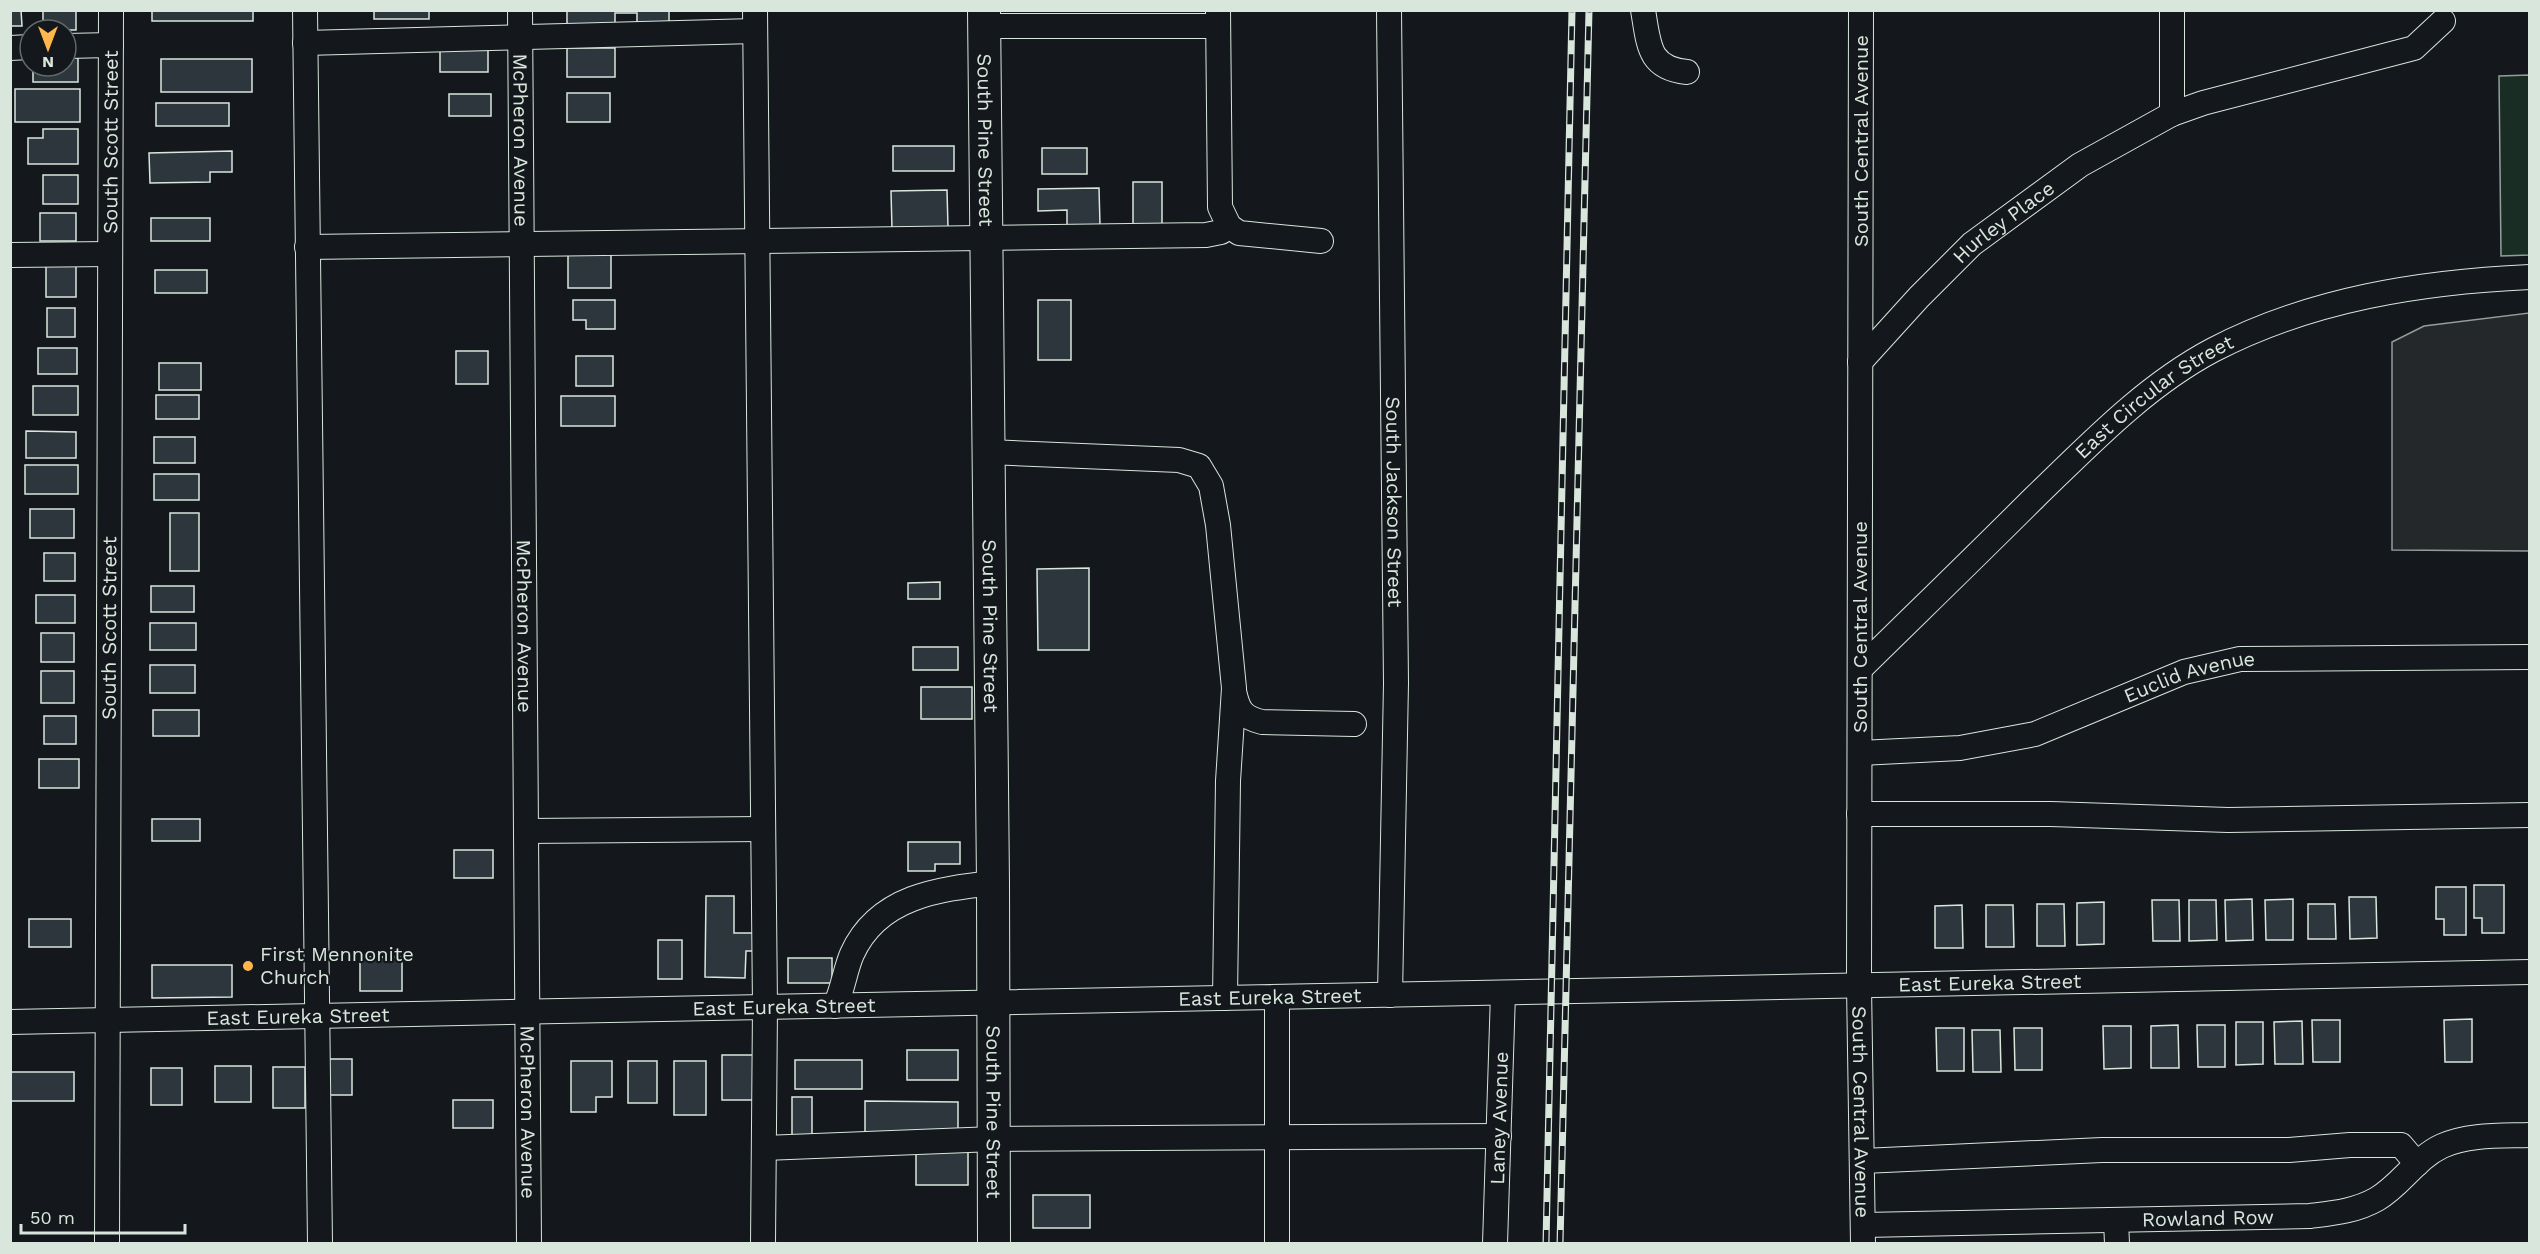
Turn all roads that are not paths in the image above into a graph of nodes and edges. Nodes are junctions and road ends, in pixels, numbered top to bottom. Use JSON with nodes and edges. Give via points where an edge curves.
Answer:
{"nodes":[{"id":1,"x":111,"y":10,"type":"edge"},
{"id":2,"x":305,"y":10,"type":"edge"},
{"id":3,"x":520,"y":10,"type":"edge"},
{"id":4,"x":1389,"y":10,"type":"edge"},
{"id":5,"x":1643,"y":10,"type":"edge"},
{"id":6,"x":1861,"y":10,"type":"edge"},
{"id":7,"x":2172,"y":10,"type":"edge"},
{"id":8,"x":984,"y":18,"type":"edge"},
{"id":9,"x":1218,"y":18,"type":"edge"},
{"id":10,"x":755,"y":21,"type":"edge"},
{"id":11,"x":2443,"y":21,"type":"dead end"},
{"id":12,"x":520,"y":38,"type":"junction"},
{"id":13,"x":305,"y":43,"type":"junction"},
{"id":14,"x":111,"y":45,"type":"junction"},
{"id":15,"x":78,"y":46,"type":"edge"},
{"id":16,"x":1687,"y":72,"type":"dead end"},
{"id":17,"x":2172,"y":114,"type":"junction"},
{"id":18,"x":1229,"y":226,"type":"junction"},
{"id":19,"x":987,"y":236,"type":"junction"},
{"id":20,"x":757,"y":240,"type":"junction"},
{"id":21,"x":1321,"y":241,"type":"dead end"},
{"id":22,"x":522,"y":243,"type":"junction"},
{"id":23,"x":308,"y":247,"type":"junction"},
{"id":24,"x":110,"y":254,"type":"junction"},
{"id":25,"x":10,"y":255,"type":"edge"},
{"id":26,"x":2529,"y":277,"type":"edge"},
{"id":27,"x":1860,"y":362,"type":"junction"},
{"id":28,"x":989,"y":452,"type":"junction"},
{"id":29,"x":2529,"y":657,"type":"edge"},
{"id":30,"x":1860,"y":669,"type":"junction"},
{"id":31,"x":1234,"y":688,"type":"junction"},
{"id":32,"x":1354,"y":724,"type":"dead end"},
{"id":33,"x":1860,"y":753,"type":"junction"},
{"id":34,"x":1859,"y":814,"type":"junction"},
{"id":35,"x":2529,"y":815,"type":"edge"},
{"id":36,"x":763,"y":829,"type":"junction"},
{"id":37,"x":526,"y":831,"type":"junction"},
{"id":38,"x":993,"y":883,"type":"junction"},
{"id":39,"x":2529,"y":972,"type":"edge"},
{"id":40,"x":1859,"y":985,"type":"junction"},
{"id":41,"x":1503,"y":993,"type":"junction"},
{"id":42,"x":1390,"y":995,"type":"junction"},
{"id":43,"x":1277,"y":997,"type":"junction"},
{"id":44,"x":1225,"y":998,"type":"junction"},
{"id":45,"x":994,"y":1003,"type":"junction"},
{"id":46,"x":835,"y":1006,"type":"junction"},
{"id":47,"x":765,"y":1007,"type":"junction"},
{"id":48,"x":527,"y":1012,"type":"junction"},
{"id":49,"x":317,"y":1016,"type":"junction"},
{"id":50,"x":108,"y":1020,"type":"junction"},
{"id":51,"x":10,"y":1023,"type":"edge"},
{"id":52,"x":2529,"y":1135,"type":"edge"},
{"id":53,"x":1499,"y":1136,"type":"junction"},
{"id":54,"x":1277,"y":1137,"type":"junction"},
{"id":55,"x":994,"y":1139,"type":"junction"},
{"id":56,"x":764,"y":1148,"type":"junction"},
{"id":57,"x":1863,"y":1161,"type":"junction"},
{"id":58,"x":2417,"y":1164,"type":"junction"},
{"id":59,"x":2116,"y":1232,"type":"edge"},
{"id":60,"x":1863,"y":1234,"type":"edge"},
{"id":61,"x":1491,"y":1239,"type":"edge"},
{"id":62,"x":1280,"y":1242,"type":"edge"},
{"id":63,"x":107,"y":1244,"type":"edge"},
{"id":64,"x":320,"y":1244,"type":"edge"},
{"id":65,"x":529,"y":1244,"type":"edge"},
{"id":66,"x":764,"y":1244,"type":"edge"},
{"id":67,"x":994,"y":1244,"type":"edge"}],
"edges":[{"from":1,"to":14,"type":"street","name":"South Scott Street"},
{"from":2,"to":13,"type":"street"},
{"from":3,"to":12,"type":"street","name":"McPheron Avenue"},
{"from":4,"to":42,"type":"street","name":"South Jackson Street","via":[[1396,683]]},
{"from":5,"to":16,"type":"street","via":[[1656,61],[1669,70]]},
{"from":6,"to":27,"type":"street","name":"South Central Avenue"},
{"from":7,"to":17,"type":"street"},
{"from":8,"to":9,"type":"street"},
{"from":8,"to":19,"type":"main road","name":"South Pine Street"},
{"from":9,"to":18,"type":"street","via":[[1220,207]]},
{"from":10,"to":12,"type":"street"},
{"from":10,"to":20,"type":"street"},
{"from":11,"to":17,"type":"street","name":"Hurley Place","via":[[2414,48]]},
{"from":12,"to":13,"type":"street"},
{"from":12,"to":22,"type":"street","name":"McPheron Avenue"},
{"from":13,"to":23,"type":"street"},
{"from":14,"to":15,"type":"street"},
{"from":14,"to":24,"type":"street","name":"South Scott Street"},
{"from":17,"to":27,"type":"street","name":"Hurley Place","via":[[2080,165],[1972,244]]},
{"from":18,"to":19,"type":"street","via":[[1206,235]]},
{"from":18,"to":21,"type":"street","via":[[1239,233]]},
{"from":19,"to":20,"type":"street"},
{"from":19,"to":28,"type":"main road","name":"South Pine Street"},
{"from":20,"to":22,"type":"street"},
{"from":20,"to":36,"type":"street"},
{"from":22,"to":23,"type":"street"},
{"from":22,"to":37,"type":"street","name":"McPheron Avenue"},
{"from":23,"to":49,"type":"street"},
{"from":24,"to":25,"type":"street"},
{"from":24,"to":50,"type":"street","name":"South Scott Street"},
{"from":26,"to":30,"type":"street","name":"East Circular Street","via":[[2439,284],[2322,306],[2211,351],[2157,386],[2106,428]]},
{"from":27,"to":30,"type":"street","name":"South Central Avenue"},
{"from":28,"to":31,"type":"street","via":[[1179,460],[1199,466],[1211,486],[1218,525]]},
{"from":28,"to":38,"type":"main road","name":"South Pine Street"},
{"from":29,"to":33,"type":"street","name":"Euclid Avenue","via":[[2240,659],[2184,672],[2036,734],[1960,748]]},
{"from":30,"to":33,"type":"street","name":"South Central Avenue"},
{"from":31,"to":32,"type":"street","via":[[1238,709],[1248,718],[1262,722]]},
{"from":31,"to":44,"type":"street","via":[[1228,781]]},
{"from":33,"to":34,"type":"street","name":"South Central Avenue"},
{"from":34,"to":35,"type":"street","via":[[2029,813],[2228,820]]},
{"from":34,"to":40,"type":"street","name":"South Central Avenue"},
{"from":36,"to":37,"type":"street"},
{"from":36,"to":47,"type":"street"},
{"from":37,"to":48,"type":"street","name":"McPheron Avenue"},
{"from":38,"to":45,"type":"main road","name":"South Pine Street"},
{"from":38,"to":46,"type":"street","via":[[925,893],[888,912],[868,930],[853,953]]},
{"from":39,"to":40,"type":"street","name":"East Eureka Street"},
{"from":40,"to":41,"type":"street","name":"East Eureka Street"},
{"from":40,"to":57,"type":"street","name":"South Central Avenue"},
{"from":41,"to":42,"type":"street","name":"East Eureka Street"},
{"from":41,"to":53,"type":"street","name":"Laney Avenue"},
{"from":42,"to":43,"type":"street","name":"East Eureka Street"},
{"from":43,"to":44,"type":"street","name":"East Eureka Street"},
{"from":43,"to":54,"type":"street"},
{"from":44,"to":45,"type":"street","name":"East Eureka Street"},
{"from":45,"to":46,"type":"street","name":"East Eureka Street"},
{"from":45,"to":55,"type":"main road","name":"South Pine Street"},
{"from":46,"to":47,"type":"street","name":"East Eureka Street"},
{"from":47,"to":48,"type":"street","name":"East Eureka Street"},
{"from":47,"to":56,"type":"street"},
{"from":48,"to":49,"type":"street","name":"East Eureka Street"},
{"from":48,"to":65,"type":"street","name":"McPheron Avenue"},
{"from":49,"to":50,"type":"street","name":"East Eureka Street"},
{"from":49,"to":64,"type":"street"},
{"from":50,"to":51,"type":"street","name":"East Eureka Street"},
{"from":50,"to":63,"type":"street","name":"South Scott Street"},
{"from":52,"to":58,"type":"street","name":"Rowland Row","via":[[2476,1137],[2442,1146]]},
{"from":53,"to":54,"type":"street"},
{"from":53,"to":61,"type":"street","name":"Laney Avenue"},
{"from":54,"to":55,"type":"street"},
{"from":54,"to":62,"type":"street"},
{"from":55,"to":56,"type":"street"},
{"from":55,"to":67,"type":"main road","name":"South Pine Street"},
{"from":56,"to":66,"type":"street"},
{"from":57,"to":58,"type":"street","via":[[2102,1150],[2289,1150],[2384,1145],[2401,1146]]},
{"from":57,"to":60,"type":"street","name":"South Central Avenue"},
{"from":58,"to":59,"type":"street","name":"Rowland Row","via":[[2379,1198],[2349,1211]]},
{"from":59,"to":60,"type":"street","name":"Rowland Row"}]}
